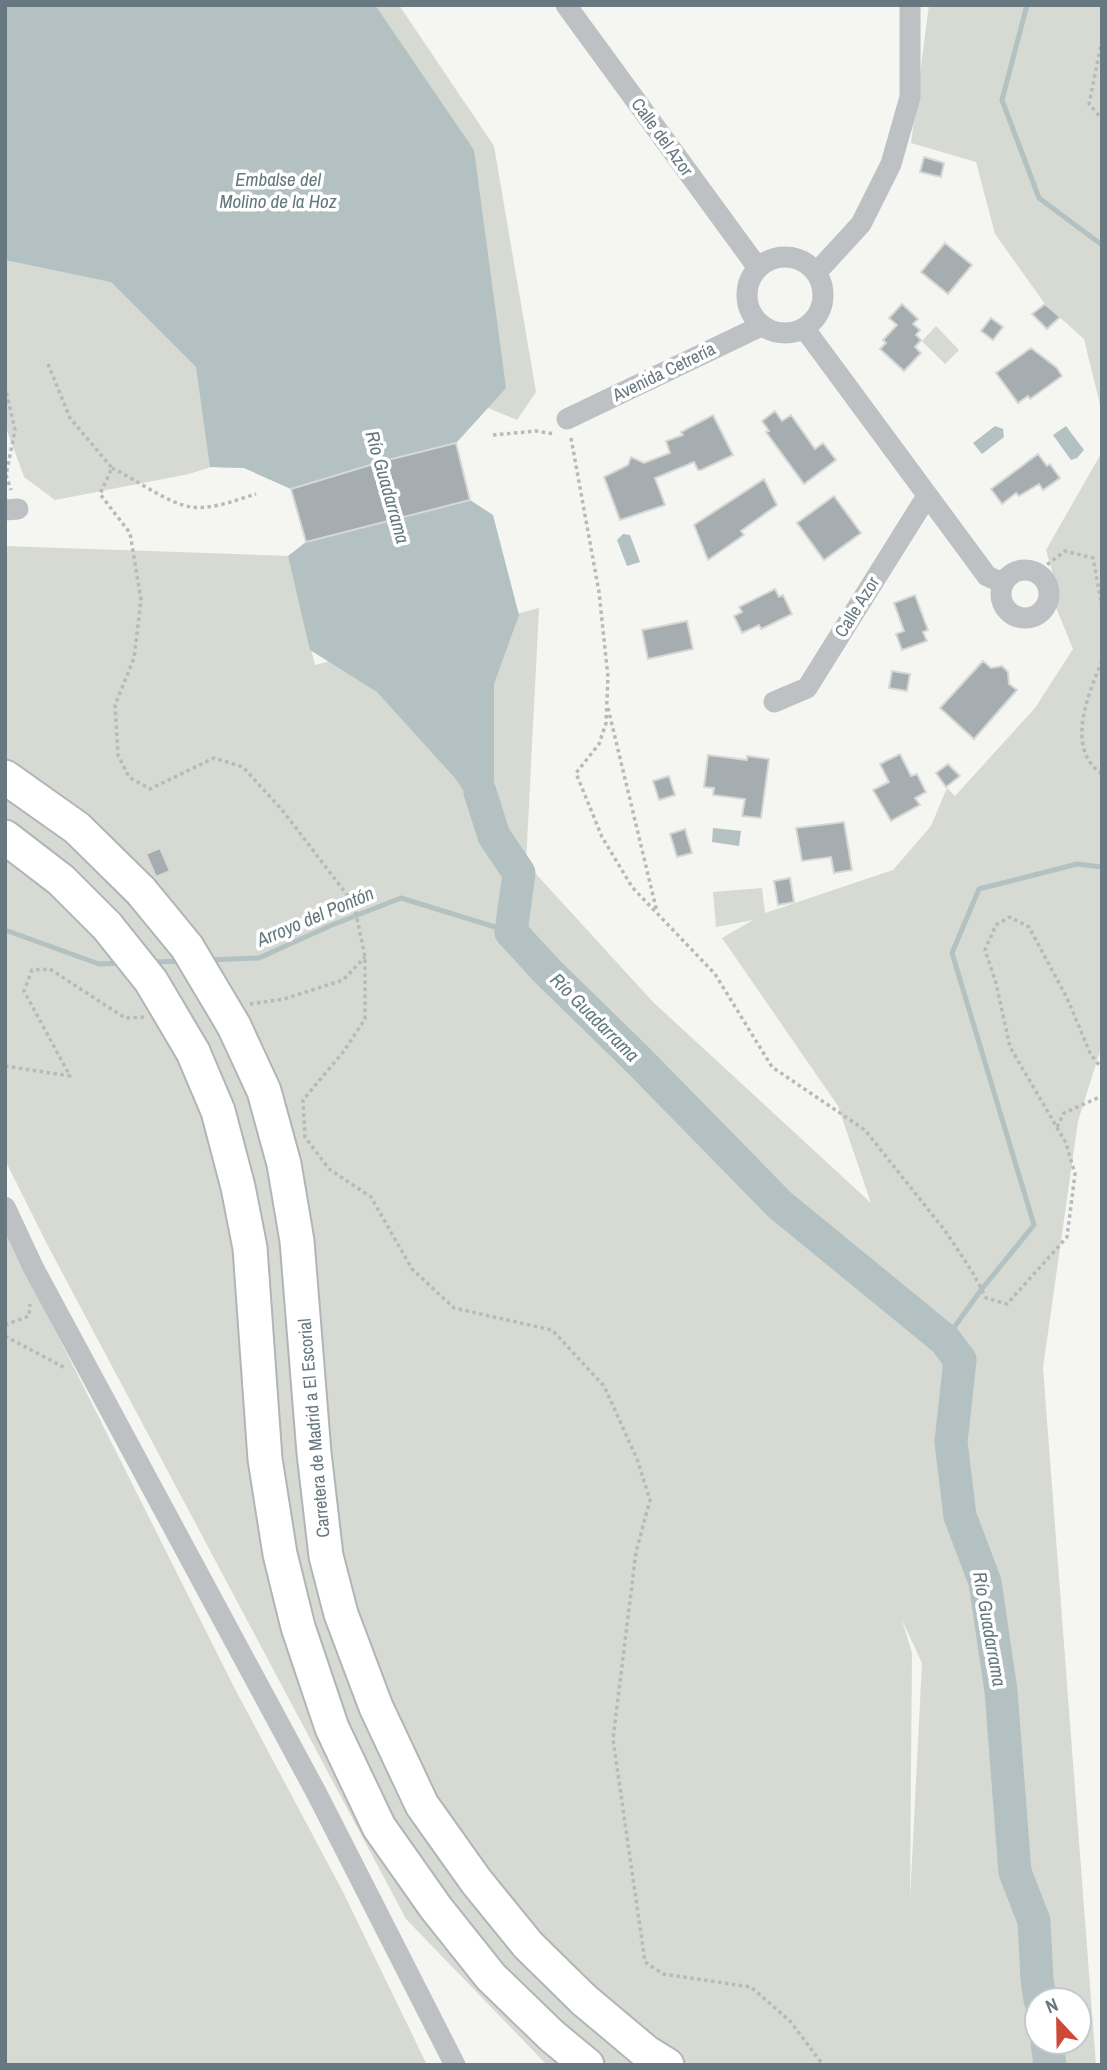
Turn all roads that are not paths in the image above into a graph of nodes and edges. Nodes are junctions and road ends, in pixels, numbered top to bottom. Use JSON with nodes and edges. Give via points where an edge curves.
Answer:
{"nodes":[{"id":1,"x":566,"y":5,"type":"edge"},
{"id":2,"x":910,"y":5,"type":"edge"},
{"id":3,"x":758,"y":268,"type":"junction"},
{"id":4,"x":816,"y":273,"type":"junction"},
{"id":5,"x":761,"y":326,"type":"junction"},
{"id":6,"x":804,"y":328,"type":"junction"},
{"id":7,"x":563,"y":427,"type":"road end"},
{"id":8,"x":927,"y":496,"type":"junction"},
{"id":9,"x":1003,"y":583,"type":"junction"},
{"id":10,"x":774,"y":702,"type":"dead end"},
{"id":11,"x":5,"y":762,"type":"edge"},
{"id":12,"x":5,"y":777,"type":"edge"},
{"id":13,"x":77,"y":828,"type":"junction"},
{"id":14,"x":5,"y":837,"type":"edge"},
{"id":15,"x":5,"y":1207,"type":"edge"},
{"id":16,"x":456,"y":2065,"type":"edge"},
{"id":17,"x":587,"y":2065,"type":"edge"},
{"id":18,"x":667,"y":2065,"type":"edge"}],
"edges":[{"from":1,"to":3,"type":"street","name":"Calle del Azor"},
{"from":2,"to":4,"type":"street","via":[[910,97],[891,163],[860,225]]},
{"from":3,"to":4,"type":"street","via":[[789,258],[804,262]]},
{"from":3,"to":5,"type":"street","via":[[749,282],[747,298]]},
{"from":4,"to":6,"type":"street","via":[[822,303],[816,318]]},
{"from":5,"to":6,"type":"street","via":[[790,333]]},
{"from":5,"to":7,"type":"street","name":"Avenida Cetrería"},
{"from":6,"to":8,"type":"street"},
{"from":8,"to":9,"type":"street","via":[[987,576]]},
{"from":8,"to":10,"type":"street","name":"Calle Azor","via":[[807,688]]},
{"from":9,"to":9,"type":"street","via":[[1018,571],[1036,573],[1044,579],[1049,597],[1040,613],[1014,616],[1002,601]]},
{"from":11,"to":13,"type":"highway","via":[[38,784]]},
{"from":12,"to":13,"type":"highway","name":"Carretera de Madrid a El Escorial"},
{"from":13,"to":18,"type":"highway","name":"Carretera de Madrid a El Escorial","bridge":true,"via":[[141,891],[187,947],[234,1026],[264,1091],[284,1164],[297,1241],[326,1556],[341,1614],[376,1707],[422,1805],[528,1945],[584,2000]]},
{"from":14,"to":17,"type":"highway","bridge":true,"via":[[61,880],[107,926],[151,981],[193,1052],[218,1111],[250,1248],[265,1459],[280,1553],[298,1627],[332,1728],[379,1827],[436,1908],[491,1977]]},
{"from":15,"to":16,"type":"street"}]}
